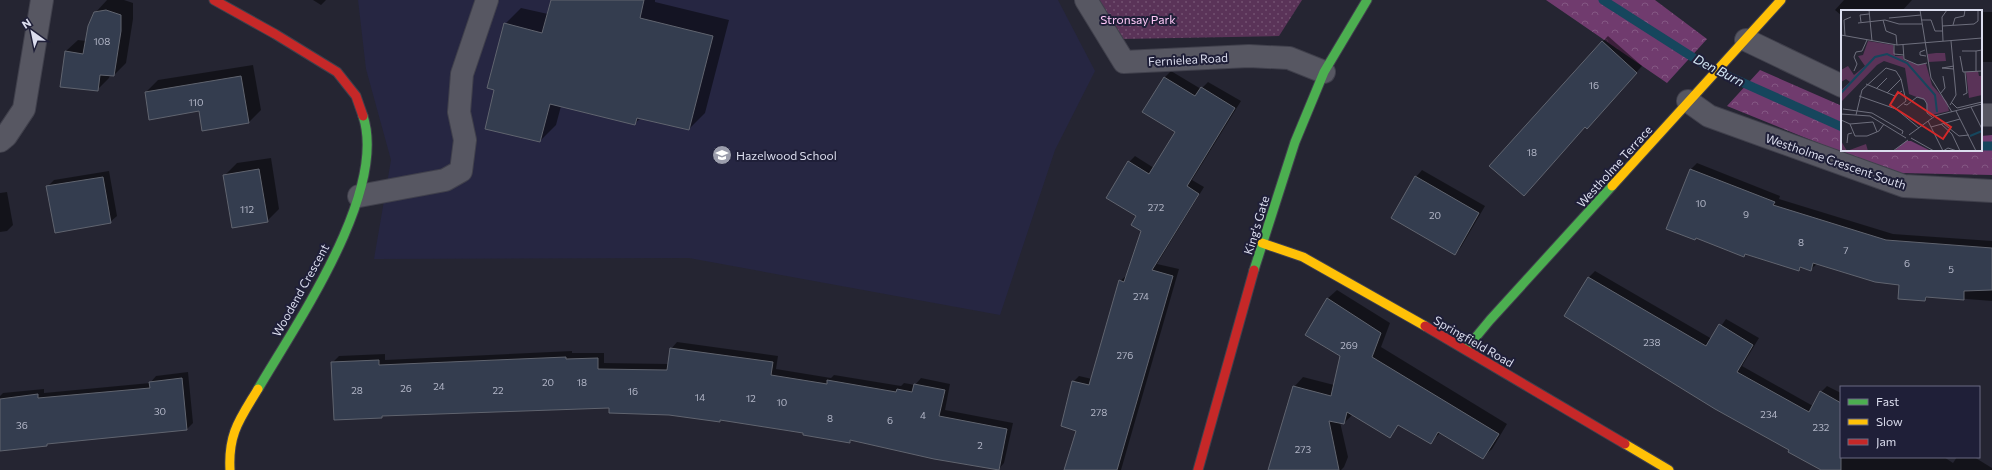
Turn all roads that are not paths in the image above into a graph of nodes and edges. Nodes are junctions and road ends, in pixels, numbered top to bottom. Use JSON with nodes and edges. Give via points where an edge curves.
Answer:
{"nodes":[{"id":1,"x":42,"y":0,"type":"edge"},
{"id":2,"x":214,"y":0,"type":"edge"},
{"id":3,"x":486,"y":0,"type":"edge"},
{"id":4,"x":1086,"y":0,"type":"edge"},
{"id":5,"x":1367,"y":0,"type":"edge"},
{"id":6,"x":1781,"y":0,"type":"edge"},
{"id":7,"x":1741,"y":44,"type":"junction"},
{"id":8,"x":1324,"y":72,"type":"junction"},
{"id":9,"x":1841,"y":86,"type":"edge"},
{"id":10,"x":1693,"y":97,"type":"junction"},
{"id":11,"x":0,"y":141,"type":"edge"},
{"id":12,"x":1992,"y":191,"type":"edge"},
{"id":13,"x":359,"y":196,"type":"junction"},
{"id":14,"x":1262,"y":243,"type":"junction"},
{"id":15,"x":1466,"y":349,"type":"junction"},
{"id":16,"x":230,"y":470,"type":"edge"},
{"id":17,"x":1198,"y":470,"type":"edge"},
{"id":18,"x":1669,"y":470,"type":"edge"}],
"edges":[{"from":1,"to":11,"type":"street","via":[[24,109]]},
{"from":2,"to":13,"type":"street","name":"Woodend Crescent","via":[[337,72],[356,96],[366,126],[366,163]]},
{"from":3,"to":13,"type":"street","via":[[462,74],[459,112],[465,140],[461,171],[445,180]]},
{"from":4,"to":8,"type":"street","name":"Fernielea Road","via":[[1124,62],[1249,56],[1289,58]]},
{"from":5,"to":8,"type":"street","name":"King's Gate"},
{"from":6,"to":7,"type":"street","name":"Westholme Terrace"},
{"from":7,"to":9,"type":"street"},
{"from":7,"to":10,"type":"street","name":"Westholme Terrace"},
{"from":8,"to":14,"type":"street","name":"King's Gate","via":[[1295,142]]},
{"from":10,"to":12,"type":"street","name":"Westholme Crescent South","via":[[1709,116],[1904,186]]},
{"from":10,"to":15,"type":"street","name":"Westholme Terrace"},
{"from":13,"to":16,"type":"street","name":"Woodend Crescent","via":[[330,265],[235,428],[228,452]]},
{"from":14,"to":15,"type":"street","name":"Springfield Road","via":[[1303,257]]},
{"from":14,"to":17,"type":"street","name":"King's Gate"},
{"from":15,"to":18,"type":"street","name":"Springfield Road"}]}
